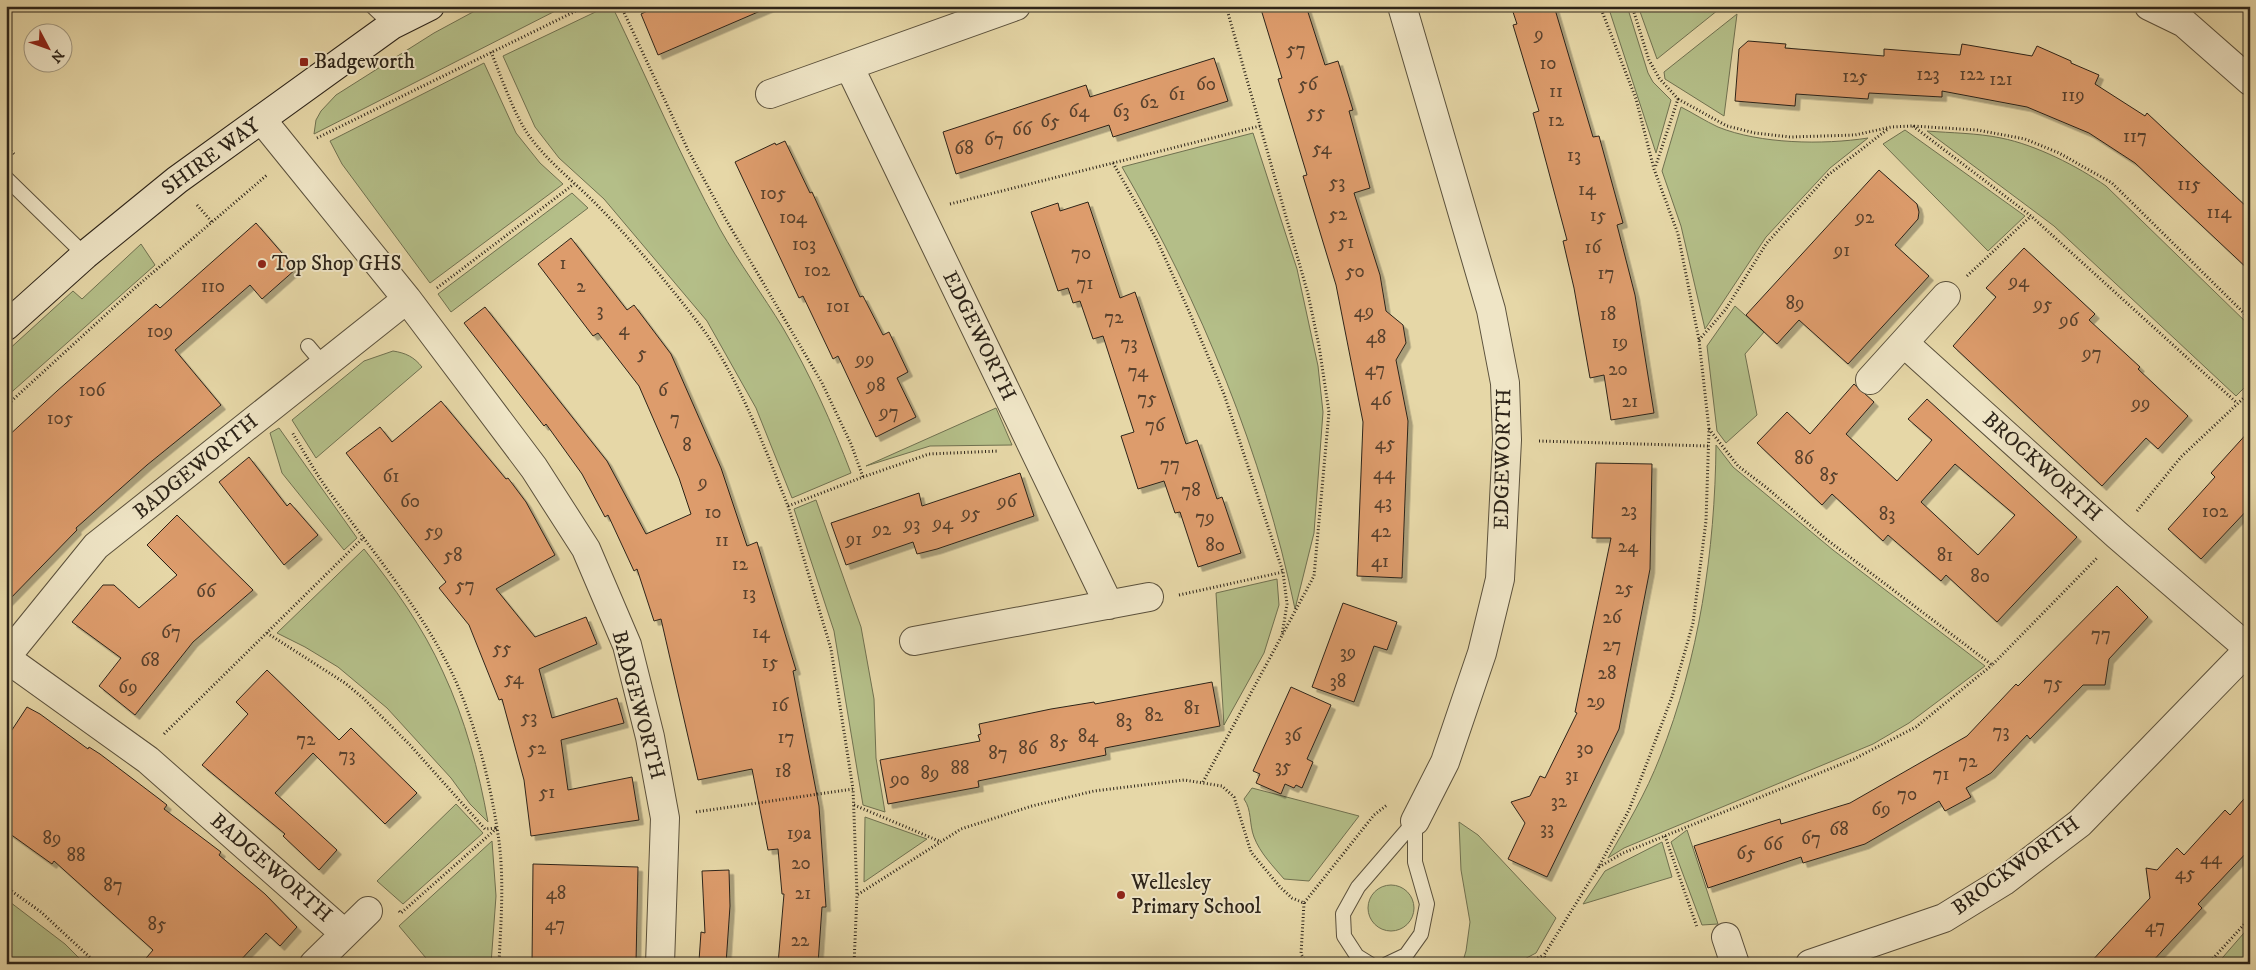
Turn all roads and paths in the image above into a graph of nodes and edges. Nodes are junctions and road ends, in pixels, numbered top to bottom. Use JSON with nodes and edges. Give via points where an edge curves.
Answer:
{"nodes":[{"id":1,"x":372,"y":6,"type":"edge"},
{"id":2,"x":430,"y":6,"type":"edge"},
{"id":3,"x":586,"y":6,"type":"edge"},
{"id":4,"x":621,"y":6,"type":"edge"},
{"id":5,"x":1016,"y":6,"type":"edge"},
{"id":6,"x":1226,"y":6,"type":"edge"},
{"id":7,"x":1402,"y":6,"type":"edge"},
{"id":8,"x":1600,"y":6,"type":"edge"},
{"id":9,"x":1632,"y":6,"type":"edge"},
{"id":10,"x":2149,"y":6,"type":"edge"},
{"id":11,"x":392,"y":26,"type":"junction"},
{"id":12,"x":491,"y":52,"type":"junction"},
{"id":13,"x":849,"y":66,"type":"junction"},
{"id":14,"x":2250,"y":81,"type":"edge"},
{"id":15,"x":770,"y":94,"type":"dead end"},
{"id":16,"x":1678,"y":98,"type":"junction"},
{"id":17,"x":262,"y":120,"type":"junction"},
{"id":18,"x":1260,"y":126,"type":"junction"},
{"id":19,"x":1912,"y":126,"type":"junction"},
{"id":20,"x":1891,"y":127,"type":"junction"},
{"id":21,"x":316,"y":139,"type":"dead end"},
{"id":22,"x":6,"y":146,"type":"edge"},
{"id":23,"x":20,"y":160,"type":"dead end"},
{"id":24,"x":1113,"y":163,"type":"junction"},
{"id":25,"x":1654,"y":169,"type":"junction"},
{"id":26,"x":269,"y":173,"type":"dead end"},
{"id":27,"x":6,"y":178,"type":"edge"},
{"id":28,"x":574,"y":184,"type":"junction"},
{"id":29,"x":194,"y":202,"type":"dead end"},
{"id":30,"x":919,"y":212,"type":"junction"},
{"id":31,"x":2031,"y":216,"type":"junction"},
{"id":32,"x":212,"y":222,"type":"junction"},
{"id":33,"x":85,"y":254,"type":"junction"},
{"id":34,"x":1946,"y":296,"type":"joint"},
{"id":35,"x":410,"y":303,"type":"junction"},
{"id":36,"x":2250,"y":319,"type":"edge"},
{"id":37,"x":6,"y":326,"type":"edge"},
{"id":38,"x":1700,"y":340,"type":"junction"},
{"id":39,"x":1904,"y":344,"type":"junction"},
{"id":40,"x":1870,"y":380,"type":"dead end"},
{"id":41,"x":2250,"y":392,"type":"edge"},
{"id":42,"x":2238,"y":403,"type":"junction"},
{"id":43,"x":274,"y":404,"type":"junction"},
{"id":44,"x":6,"y":406,"type":"edge"},
{"id":45,"x":1709,"y":429,"type":"junction"},
{"id":46,"x":1506,"y":440,"type":"junction"},
{"id":47,"x":1708,"y":446,"type":"junction"},
{"id":48,"x":1035,"y":452,"type":"junction"},
{"id":49,"x":863,"y":476,"type":"junction"},
{"id":50,"x":788,"y":506,"type":"junction"},
{"id":51,"x":2131,"y":518,"type":"dead end"},
{"id":52,"x":364,"y":537,"type":"junction"},
{"id":53,"x":2100,"y":554,"type":"dead end"},
{"id":54,"x":1283,"y":572,"type":"junction"},
{"id":55,"x":1149,"y":597,"type":"joint"},
{"id":56,"x":1109,"y":605,"type":"junction"},
{"id":57,"x":267,"y":633,"type":"junction"},
{"id":58,"x":1282,"y":638,"type":"junction"},
{"id":59,"x":914,"y":641,"type":"dead end"},
{"id":60,"x":2249,"y":648,"type":"edge"},
{"id":61,"x":6,"y":658,"type":"edge"},
{"id":62,"x":1992,"y":665,"type":"junction"},
{"id":63,"x":143,"y":757,"type":"junction"},
{"id":64,"x":1203,"y":782,"type":"junction"},
{"id":65,"x":853,"y":789,"type":"junction"},
{"id":66,"x":1390,"y":803,"type":"dead end"},
{"id":67,"x":854,"y":805,"type":"junction"},
{"id":68,"x":665,"y":818,"type":"junction"},
{"id":69,"x":1415,"y":821,"type":"junction"},
{"id":70,"x":497,"y":828,"type":"junction"},
{"id":71,"x":1665,"y":836,"type":"junction"},
{"id":72,"x":939,"y":841,"type":"junction"},
{"id":73,"x":1598,"y":868,"type":"junction"},
{"id":74,"x":6,"y":887,"type":"edge"},
{"id":75,"x":857,"y":895,"type":"junction"},
{"id":76,"x":1304,"y":902,"type":"junction"},
{"id":77,"x":368,"y":911,"type":"joint"},
{"id":78,"x":2250,"y":918,"type":"edge"},
{"id":79,"x":344,"y":933,"type":"junction"},
{"id":80,"x":1726,"y":937,"type":"joint"},
{"id":81,"x":1544,"y":955,"type":"junction"},
{"id":82,"x":1391,"y":963,"type":"edge"},
{"id":83,"x":97,"y":964,"type":"edge"},
{"id":84,"x":314,"y":964,"type":"edge"},
{"id":85,"x":499,"y":964,"type":"edge"},
{"id":86,"x":660,"y":964,"type":"edge"},
{"id":87,"x":854,"y":964,"type":"edge"},
{"id":88,"x":1306,"y":964,"type":"edge"},
{"id":89,"x":1370,"y":964,"type":"edge"},
{"id":90,"x":1526,"y":964,"type":"edge"},
{"id":91,"x":1547,"y":964,"type":"edge"},
{"id":92,"x":1735,"y":964,"type":"edge"},
{"id":93,"x":1810,"y":964,"type":"edge"},
{"id":94,"x":2208,"y":964,"type":"edge"}],
"edges":[{"from":1,"to":11,"type":"lane"},
{"from":2,"to":11,"type":"street","name":"SHIRE WAY"},
{"from":3,"to":12,"type":"path"},
{"from":4,"to":49,"type":"path","via":[[693,158],[822,383]]},
{"from":5,"to":13,"type":"street"},
{"from":6,"to":18,"type":"path"},
{"from":7,"to":46,"type":"street","name":"EDGEWORTH","via":[[1491,310],[1505,383]]},
{"from":8,"to":25,"type":"path","via":[[1636,98]]},
{"from":9,"to":16,"type":"path","via":[[1649,60],[1659,78]]},
{"from":10,"to":14,"type":"street","via":[[2184,23]]},
{"from":11,"to":17,"type":"street","name":"SHIRE WAY"},
{"from":12,"to":21,"type":"path"},
{"from":12,"to":28,"type":"path","via":[[524,129]]},
{"from":13,"to":15,"type":"street"},
{"from":13,"to":30,"type":"street","name":"EDGEWORTH"},
{"from":16,"to":20,"type":"path","via":[[1727,126],[1756,133],[1790,137],[1855,135]]},
{"from":16,"to":25,"type":"path"},
{"from":17,"to":33,"type":"street","name":"SHIRE WAY","via":[[177,180]]},
{"from":17,"to":35,"type":"street","name":"BADGEWORTH"},
{"from":18,"to":24,"type":"path"},
{"from":18,"to":58,"type":"path","via":[[1308,294],[1329,412],[1314,576]]},
{"from":19,"to":20,"type":"path"},
{"from":19,"to":31,"type":"path"},
{"from":19,"to":36,"type":"path","via":[[1977,130],[2025,139],[2059,153],[2112,183]]},
{"from":20,"to":38,"type":"path","via":[[1828,176],[1766,244],[1726,309]]},
{"from":22,"to":23,"type":"path"},
{"from":24,"to":30,"type":"path"},
{"from":24,"to":54,"type":"path","via":[[1156,238],[1224,394]]},
{"from":25,"to":38,"type":"path","via":[[1678,234]]},
{"from":26,"to":32,"type":"path"},
{"from":27,"to":33,"type":"lane"},
{"from":28,"to":35,"type":"path"},
{"from":28,"to":50,"type":"path","via":[[668,285],[707,337],[733,381]]},
{"from":29,"to":32,"type":"path"},
{"from":30,"to":48,"type":"street","name":"EDGEWORTH"},
{"from":31,"to":34,"type":"path"},
{"from":31,"to":42,"type":"path"},
{"from":32,"to":44,"type":"path"},
{"from":33,"to":37,"type":"street","name":"SHIRE WAY"},
{"from":34,"to":39,"type":"street"},
{"from":35,"to":43,"type":"street","name":"BADGEWORTH","via":[[316,356]]},
{"from":35,"to":68,"type":"street","name":"BADGEWORTH","via":[[534,468],[586,549],[627,645],[650,737]]},
{"from":38,"to":45,"type":"path"},
{"from":39,"to":40,"type":"street"},
{"from":39,"to":60,"type":"street","name":"BROCKWORTH"},
{"from":41,"to":42,"type":"path"},
{"from":42,"to":51,"type":"path","via":[[2181,457]]},
{"from":43,"to":52,"type":"path","via":[[329,491]]},
{"from":43,"to":61,"type":"street","name":"BADGEWORTH","via":[[96,546]]},
{"from":45,"to":47,"type":"path"},
{"from":45,"to":62,"type":"path","via":[[1738,466],[1826,539]]},
{"from":46,"to":47,"type":"path"},
{"from":46,"to":69,"type":"street","name":"EDGEWORTH","via":[[1500,578],[1482,653],[1445,762]]},
{"from":47,"to":73,"type":"path","via":[[1706,521],[1692,624],[1672,697],[1629,810]]},
{"from":48,"to":49,"type":"path","via":[[929,454]]},
{"from":48,"to":56,"type":"street","name":"EDGEWORTH"},
{"from":49,"to":50,"type":"path"},
{"from":50,"to":65,"type":"path","via":[[831,650]]},
{"from":52,"to":57,"type":"path"},
{"from":52,"to":70,"type":"path","via":[[422,619],[453,675],[486,771]]},
{"from":53,"to":62,"type":"path"},
{"from":54,"to":55,"type":"path","via":[[1159,599]]},
{"from":54,"to":58,"type":"path","via":[[1287,604]]},
{"from":55,"to":56,"type":"street"},
{"from":56,"to":59,"type":"street"},
{"from":57,"to":63,"type":"path"},
{"from":57,"to":70,"type":"path","via":[[345,683],[410,745],[485,828]]},
{"from":58,"to":64,"type":"path"},
{"from":60,"to":93,"type":"street","name":"BROCKWORTH","via":[[2080,822],[2004,881],[1944,918]]},
{"from":61,"to":63,"type":"street","name":"BADGEWORTH"},
{"from":62,"to":71,"type":"path","via":[[1916,727],[1863,755]]},
{"from":63,"to":79,"type":"street","name":"BADGEWORTH"},
{"from":64,"to":72,"type":"path","via":[[1184,780],[1094,790],[990,819]]},
{"from":64,"to":76,"type":"path","via":[[1222,786],[1234,797],[1251,852],[1280,887],[1292,898]]},
{"from":65,"to":67,"type":"path"},
{"from":65,"to":68,"type":"path"},
{"from":66,"to":76,"type":"path","via":[[1374,815]]},
{"from":67,"to":72,"type":"path"},
{"from":67,"to":75,"type":"path"},
{"from":68,"to":86,"type":"street","name":"BADGEWORTH"},
{"from":69,"to":82,"type":"lane","name":"EDGEWORTH","via":[[1415,862],[1426,904],[1421,934],[1406,954]]},
{"from":69,"to":89,"type":"lane","name":"EDGEWORTH","via":[[1358,887],[1343,914],[1344,936],[1357,956]]},
{"from":70,"to":77,"type":"path","via":[[401,913],[382,896]]},
{"from":70,"to":85,"type":"path","via":[[503,891]]},
{"from":71,"to":73,"type":"path","via":[[1623,853]]},
{"from":71,"to":80,"type":"path","via":[[1700,937]]},
{"from":72,"to":75,"type":"path"},
{"from":73,"to":81,"type":"path"},
{"from":74,"to":83,"type":"path","via":[[41,912]]},
{"from":75,"to":87,"type":"path"},
{"from":76,"to":88,"type":"path","via":[[1301,954]]},
{"from":77,"to":79,"type":"street","name":"BADGEWORTH"},
{"from":78,"to":94,"type":"path"},
{"from":79,"to":84,"type":"street","name":"BADGEWORTH"},
{"from":80,"to":92,"type":"street"},
{"from":81,"to":90,"type":"path"},
{"from":81,"to":91,"type":"path"}]}
